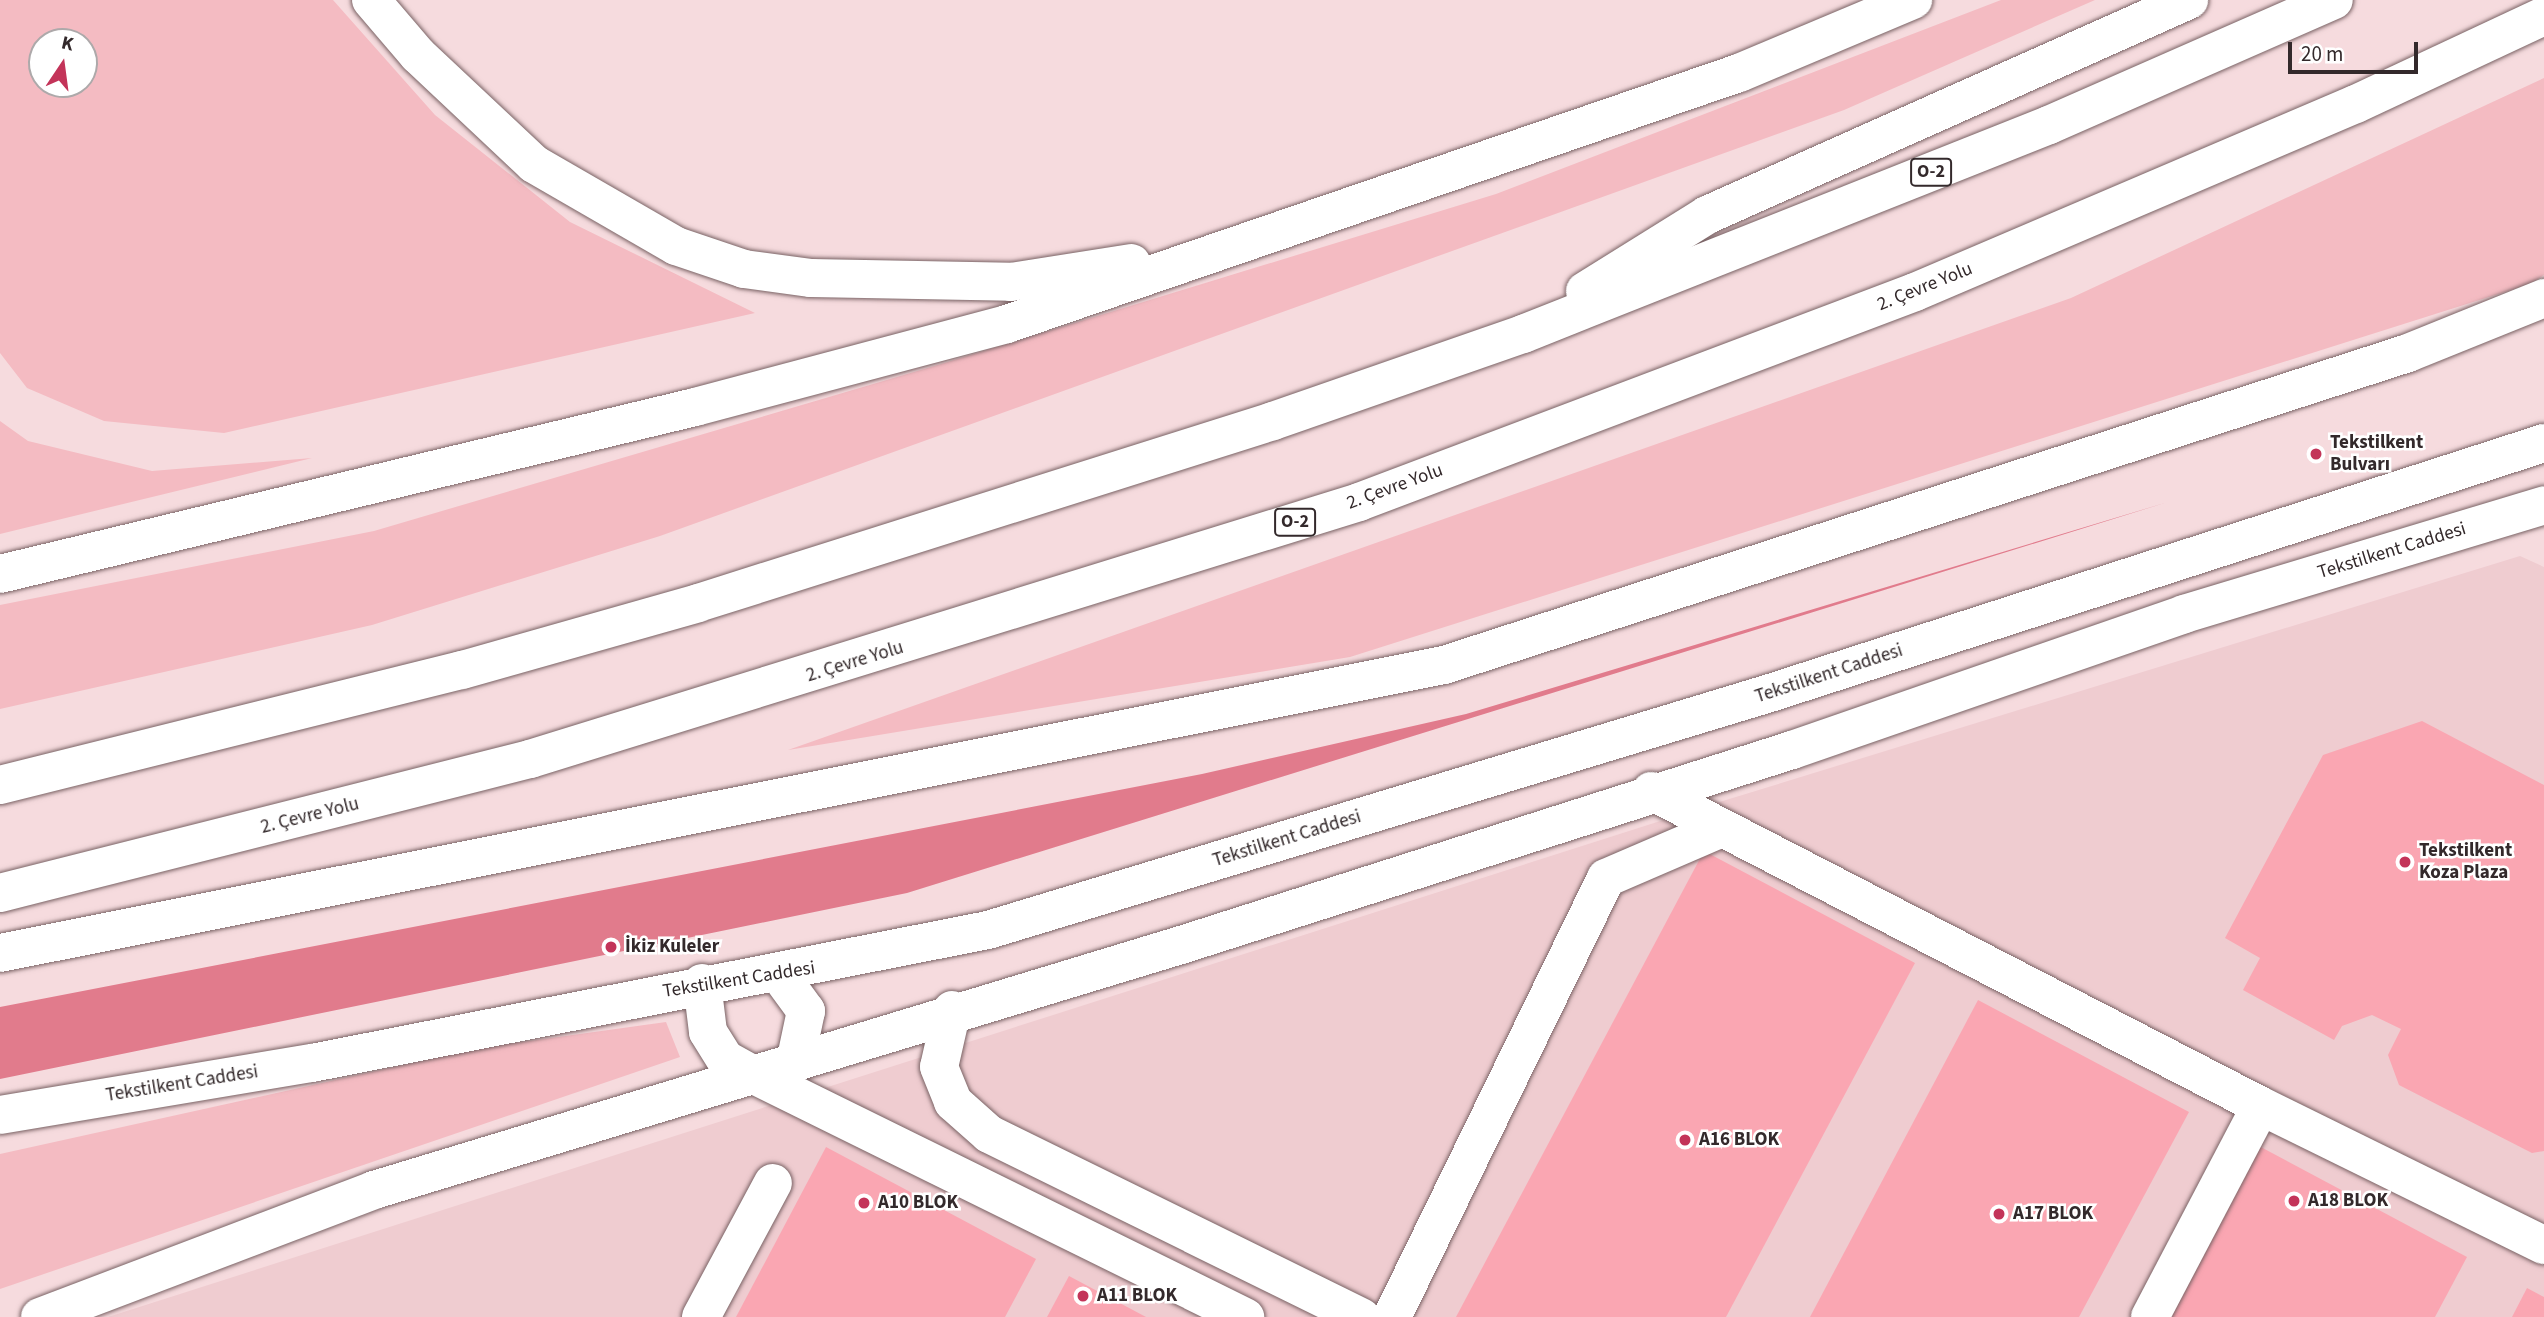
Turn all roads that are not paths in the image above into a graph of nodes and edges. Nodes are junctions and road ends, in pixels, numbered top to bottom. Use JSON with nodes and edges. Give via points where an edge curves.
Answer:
{"nodes":[{"id":1,"x":371,"y":0,"type":"edge"},
{"id":2,"x":1913,"y":0,"type":"edge"},
{"id":3,"x":2189,"y":0,"type":"edge"},
{"id":4,"x":2334,"y":0,"type":"edge"},
{"id":5,"x":2544,"y":16,"type":"edge"},
{"id":6,"x":1271,"y":234,"type":"junction"},
{"id":7,"x":2544,"y":298,"type":"edge"},
{"id":8,"x":1523,"y":334,"type":"junction"},
{"id":9,"x":2544,"y":443,"type":"edge"},
{"id":10,"x":2527,"y":511,"type":"edge"},
{"id":11,"x":2544,"y":530,"type":"edge"},
{"id":12,"x":0,"y":575,"type":"edge"},
{"id":13,"x":0,"y":785,"type":"edge"},
{"id":14,"x":1651,"y":791,"type":"junction"},
{"id":15,"x":1722,"y":828,"type":"junction"},
{"id":16,"x":0,"y":893,"type":"edge"},
{"id":17,"x":0,"y":953,"type":"edge"},
{"id":18,"x":779,"y":974,"type":"junction"},
{"id":19,"x":702,"y":983,"type":"junction"},
{"id":20,"x":952,"y":1010,"type":"junction"},
{"id":21,"x":796,"y":1058,"type":"junction"},
{"id":22,"x":752,"y":1074,"type":"junction"},
{"id":23,"x":2260,"y":1106,"type":"junction"},
{"id":24,"x":0,"y":1115,"type":"edge"},
{"id":25,"x":773,"y":1183,"type":"dead end"},
{"id":26,"x":2544,"y":1245,"type":"edge"},
{"id":27,"x":40,"y":1317,"type":"edge"},
{"id":28,"x":701,"y":1317,"type":"edge"},
{"id":29,"x":1245,"y":1317,"type":"edge"},
{"id":30,"x":1361,"y":1317,"type":"edge"},
{"id":31,"x":1392,"y":1317,"type":"edge"},
{"id":32,"x":2150,"y":1317,"type":"edge"}],
"edges":[{"from":1,"to":6,"type":"main road","via":[[418,55],[534,164],[676,246],[744,269],[811,278],[1011,282]]},
{"from":2,"to":6,"type":"main road","via":[[1739,73]]},
{"from":3,"to":8,"type":"main road","via":[[1707,215]]},
{"from":4,"to":8,"type":"main road","number":"O-2","via":[[2049,125]]},
{"from":5,"to":16,"type":"main road","name":"2. Çevre Yolu","number":"O-2","via":[[2356,104],[1915,292],[1359,502],[530,759]]},
{"from":6,"to":12,"type":"main road","via":[[1006,324],[695,407]]},
{"from":7,"to":17,"type":"main road","via":[[2408,353],[1444,665]]},
{"from":8,"to":13,"type":"main road","number":"O-2","via":[[1260,425],[698,603],[449,674]]},
{"from":9,"to":18,"type":"main road","name":"Tekstilkent Caddesi","via":[[1770,693],[988,930]]},
{"from":10,"to":11,"type":"main road","name":"Tekstilkent Caddesi"},
{"from":10,"to":14,"type":"main road","name":"Tekstilkent Caddesi","via":[[2184,614],[1791,750]]},
{"from":14,"to":15,"type":"main road"},
{"from":14,"to":20,"type":"main road","name":"Tekstilkent Caddesi","via":[[1181,945]]},
{"from":15,"to":23,"type":"main road"},
{"from":15,"to":31,"type":"main road","via":[[1606,878]]},
{"from":18,"to":19,"type":"main road","name":"Tekstilkent Caddesi"},
{"from":18,"to":21,"type":"main road","via":[[806,1012]]},
{"from":19,"to":22,"type":"main road","via":[[708,1032],[725,1059]]},
{"from":19,"to":24,"type":"main road","name":"Tekstilkent Caddesi","via":[[312,1063]]},
{"from":20,"to":21,"type":"main road","name":"Tekstilkent Caddesi"},
{"from":20,"to":30,"type":"main road","via":[[939,1067],[953,1102],[989,1134]]},
{"from":21,"to":22,"type":"main road","name":"Tekstilkent Caddesi"},
{"from":22,"to":27,"type":"main road","name":"Tekstilkent Caddesi","via":[[374,1189]]},
{"from":22,"to":29,"type":"main road","via":[[843,1113]]},
{"from":23,"to":26,"type":"main road"},
{"from":23,"to":32,"type":"main road"},
{"from":25,"to":28,"type":"main road"}]}
